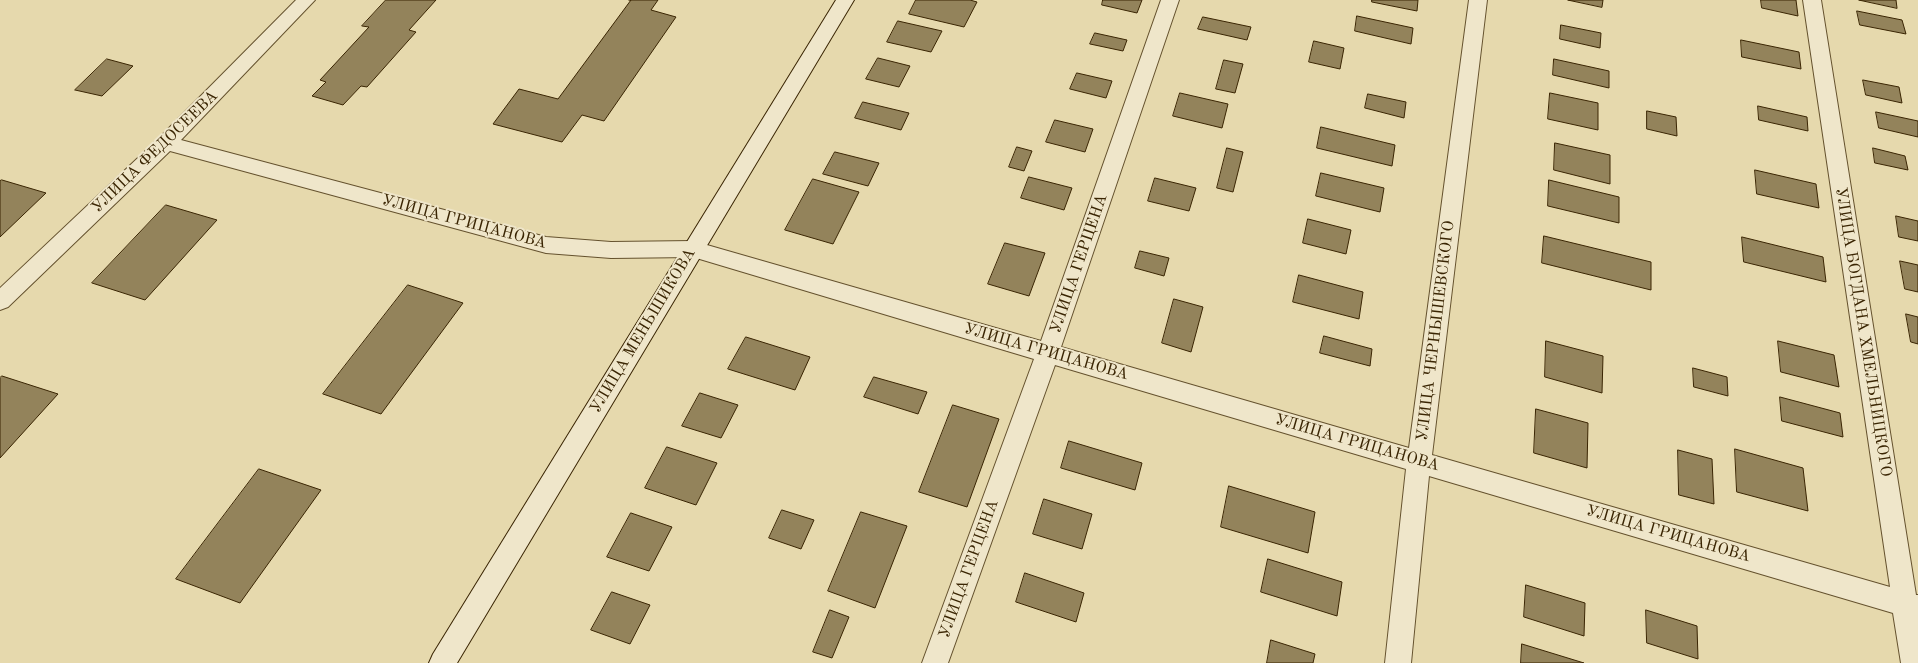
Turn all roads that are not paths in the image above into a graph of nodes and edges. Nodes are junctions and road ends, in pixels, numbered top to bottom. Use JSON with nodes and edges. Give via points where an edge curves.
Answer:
{"nodes":[{"id":1,"x":306,"y":0,"type":"edge"},
{"id":2,"x":845,"y":0,"type":"edge"},
{"id":3,"x":1170,"y":0,"type":"edge"},
{"id":4,"x":1478,"y":0,"type":"edge"},
{"id":5,"x":1812,"y":0,"type":"edge"},
{"id":6,"x":166,"y":143,"type":"junction"},
{"id":7,"x":693,"y":249,"type":"junction"},
{"id":8,"x":0,"y":301,"type":"edge"},
{"id":9,"x":1048,"y":352,"type":"junction"},
{"id":10,"x":1419,"y":461,"type":"junction"},
{"id":11,"x":1911,"y":606,"type":"edge"},
{"id":12,"x":442,"y":663,"type":"edge"},
{"id":13,"x":936,"y":663,"type":"edge"},
{"id":14,"x":1398,"y":663,"type":"edge"},
{"id":15,"x":1914,"y":663,"type":"edge"}],
"edges":[{"from":1,"to":6,"type":"street","name":"УЛИЦА ФЕДОСЕЕВА"},
{"from":2,"to":7,"type":"street","name":"УЛИЦА МЕНЬШИКОВА"},
{"from":3,"to":9,"type":"street","name":"УЛИЦА ГЕРЦЕНА"},
{"from":4,"to":10,"type":"street","name":"УЛИЦА ЧЕРНЫШЕВСКОГО"},
{"from":5,"to":11,"type":"street","name":"УЛИЦА БОГДАНА ХМЕЛЬНИЦКОГО"},
{"from":6,"to":7,"type":"street","name":"УЛИЦА ГРИЦАНОВА","via":[[546,245],[611,250]]},
{"from":6,"to":8,"type":"street","name":"УЛИЦА ФЕДОСЕЕВА"},
{"from":7,"to":9,"type":"street","name":"УЛИЦА ГРИЦАНОВА"},
{"from":7,"to":12,"type":"street","name":"УЛИЦА МЕНЬШИКОВА"},
{"from":9,"to":10,"type":"street","name":"УЛИЦА ГРИЦАНОВА"},
{"from":9,"to":13,"type":"street","name":"УЛИЦА ГЕРЦЕНА"},
{"from":10,"to":11,"type":"street","name":"УЛИЦА ГРИЦАНОВА"},
{"from":10,"to":14,"type":"street","name":"УЛИЦА ЧЕРНЫШЕВСКОГО"},
{"from":11,"to":15,"type":"street","name":"УЛИЦА БОГДАНА ХМЕЛЬНИЦКОГО"}]}
